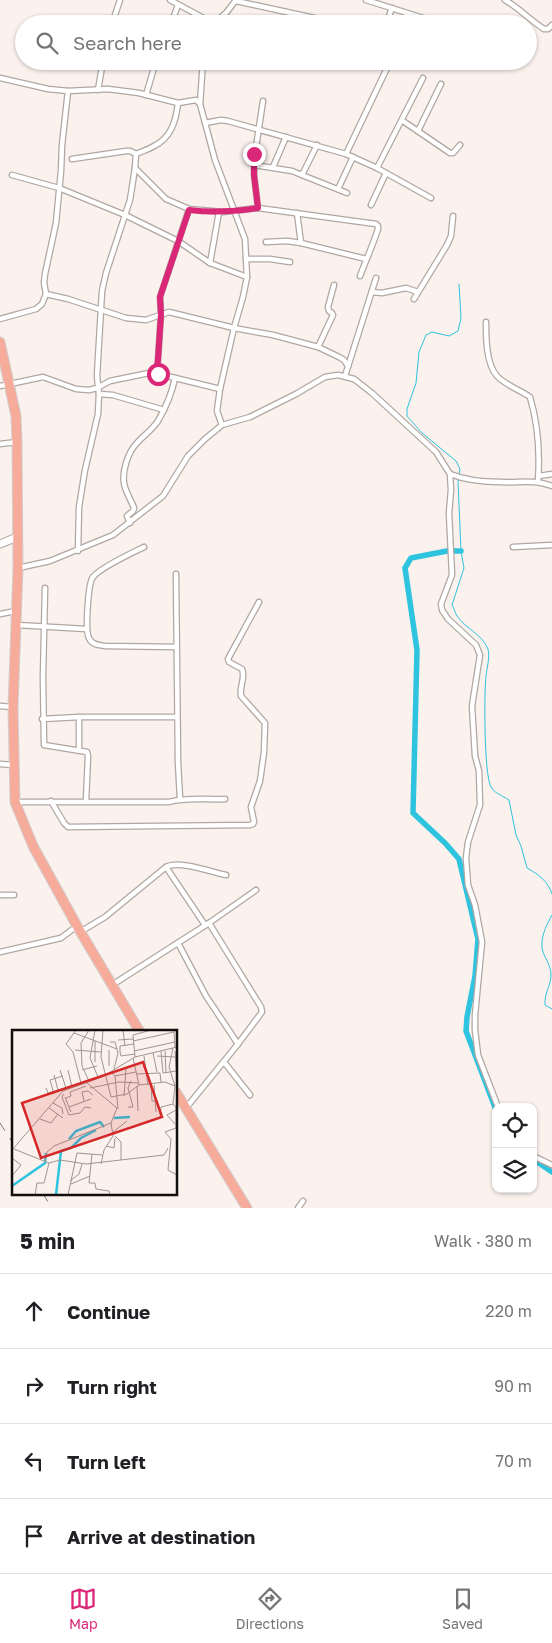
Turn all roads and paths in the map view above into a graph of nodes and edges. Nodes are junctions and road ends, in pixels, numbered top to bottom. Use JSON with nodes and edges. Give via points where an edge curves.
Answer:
{"nodes":[{"id":1,"x":120,"y":0,"type":"edge"},
{"id":2,"x":170,"y":0,"type":"edge"},
{"id":3,"x":366,"y":0,"type":"edge"},
{"id":4,"x":505,"y":0,"type":"edge"},
{"id":5,"x":236,"y":1,"type":"edge"},
{"id":6,"x":178,"y":5,"type":"junction"},
{"id":7,"x":392,"y":8,"type":"junction"},
{"id":8,"x":115,"y":15,"type":"edge"},
{"id":9,"x":174,"y":15,"type":"edge"},
{"id":10,"x":197,"y":15,"type":"edge"},
{"id":11,"x":224,"y":15,"type":"edge"},
{"id":12,"x":301,"y":15,"type":"edge"},
{"id":13,"x":389,"y":15,"type":"edge"},
{"id":14,"x":414,"y":15,"type":"edge"},
{"id":15,"x":524,"y":15,"type":"edge"},
{"id":16,"x":537,"y":25,"type":"edge"},
{"id":17,"x":552,"y":25,"type":"edge"},
{"id":18,"x":101,"y":70,"type":"edge"},
{"id":19,"x":153,"y":70,"type":"edge"},
{"id":20,"x":202,"y":70,"type":"edge"},
{"id":21,"x":386,"y":70,"type":"edge"},
{"id":22,"x":0,"y":78,"type":"edge"},
{"id":23,"x":423,"y":78,"type":"dead end"},
{"id":24,"x":440,"y":84,"type":"dead end"},
{"id":25,"x":98,"y":90,"type":"junction"},
{"id":26,"x":68,"y":91,"type":"junction"},
{"id":27,"x":146,"y":95,"type":"junction"},
{"id":28,"x":263,"y":101,"type":"dead end"},
{"id":29,"x":178,"y":103,"type":"junction"},
{"id":30,"x":200,"y":104,"type":"junction"},
{"id":31,"x":403,"y":121,"type":"junction"},
{"id":32,"x":205,"y":123,"type":"junction"},
{"id":33,"x":257,"y":128,"type":"junction"},
{"id":34,"x":418,"y":131,"type":"junction"},
{"id":35,"x":286,"y":137,"type":"junction"},
{"id":36,"x":460,"y":145,"type":"dead end"},
{"id":37,"x":317,"y":146,"type":"junction"},
{"id":38,"x":136,"y":154,"type":"junction"},
{"id":39,"x":346,"y":154,"type":"junction"},
{"id":40,"x":353,"y":157,"type":"junction"},
{"id":41,"x":72,"y":159,"type":"dead end"},
{"id":42,"x":254,"y":165,"type":"junction"},
{"id":43,"x":273,"y":167,"type":"junction"},
{"id":44,"x":135,"y":168,"type":"junction"},
{"id":45,"x":377,"y":168,"type":"junction"},
{"id":46,"x":386,"y":173,"type":"junction"},
{"id":47,"x":302,"y":175,"type":"junction"},
{"id":48,"x":12,"y":176,"type":"dead end"},
{"id":49,"x":59,"y":188,"type":"junction"},
{"id":50,"x":338,"y":189,"type":"junction"},
{"id":51,"x":347,"y":193,"type":"dead end"},
{"id":52,"x":431,"y":198,"type":"dead end"},
{"id":53,"x":371,"y":205,"type":"dead end"},
{"id":54,"x":258,"y":208,"type":"junction"},
{"id":55,"x":189,"y":210,"type":"junction"},
{"id":56,"x":219,"y":212,"type":"junction"},
{"id":57,"x":234,"y":212,"type":"junction"},
{"id":58,"x":297,"y":213,"type":"junction"},
{"id":59,"x":125,"y":214,"type":"junction"},
{"id":60,"x":453,"y":216,"type":"dead end"},
{"id":61,"x":178,"y":241,"type":"junction"},
{"id":62,"x":266,"y":242,"type":"dead end"},
{"id":63,"x":301,"y":242,"type":"junction"},
{"id":64,"x":366,"y":258,"type":"junction"},
{"id":65,"x":246,"y":259,"type":"junction"},
{"id":66,"x":290,"y":262,"type":"dead end"},
{"id":67,"x":210,"y":263,"type":"junction"},
{"id":68,"x":247,"y":276,"type":"junction"},
{"id":69,"x":360,"y":276,"type":"dead end"},
{"id":70,"x":376,"y":278,"type":"dead end"},
{"id":71,"x":334,"y":285,"type":"dead end"},
{"id":72,"x":372,"y":292,"type":"junction"},
{"id":73,"x":418,"y":292,"type":"junction"},
{"id":74,"x":46,"y":294,"type":"junction"},
{"id":75,"x":414,"y":299,"type":"dead end"},
{"id":76,"x":100,"y":311,"type":"junction"},
{"id":77,"x":161,"y":314,"type":"junction"},
{"id":78,"x":0,"y":318,"type":"edge"},
{"id":79,"x":486,"y":322,"type":"dead end"},
{"id":80,"x":234,"y":328,"type":"junction"},
{"id":81,"x":0,"y":342,"type":"edge"},
{"id":82,"x":318,"y":347,"type":"junction"},
{"id":83,"x":348,"y":366,"type":"junction"},
{"id":84,"x":157,"y":374,"type":"junction"},
{"id":85,"x":345,"y":376,"type":"junction"},
{"id":86,"x":175,"y":378,"type":"junction"},
{"id":87,"x":10,"y":384,"type":"junction"},
{"id":88,"x":0,"y":386,"type":"edge"},
{"id":89,"x":97,"y":388,"type":"junction"},
{"id":90,"x":220,"y":389,"type":"junction"},
{"id":91,"x":99,"y":394,"type":"junction"},
{"id":92,"x":164,"y":410,"type":"junction"},
{"id":93,"x":222,"y":425,"type":"junction"},
{"id":94,"x":17,"y":442,"type":"junction"},
{"id":95,"x":0,"y":444,"type":"edge"},
{"id":96,"x":450,"y":474,"type":"junction"},
{"id":97,"x":552,"y":474,"type":"edge"},
{"id":98,"x":538,"y":479,"type":"junction"},
{"id":99,"x":552,"y":486,"type":"edge"},
{"id":100,"x":130,"y":522,"type":"junction"},
{"id":101,"x":17,"y":537,"type":"junction"},
{"id":102,"x":0,"y":544,"type":"edge"},
{"id":103,"x":552,"y":545,"type":"edge"},
{"id":104,"x":144,"y":547,"type":"dead end"},
{"id":105,"x":513,"y":547,"type":"dead end"},
{"id":106,"x":78,"y":551,"type":"junction"},
{"id":107,"x":18,"y":568,"type":"junction"},
{"id":108,"x":176,"y":574,"type":"dead end"},
{"id":109,"x":45,"y":588,"type":"dead end"},
{"id":110,"x":258,"y":602,"type":"dead end"},
{"id":111,"x":17,"y":610,"type":"junction"},
{"id":112,"x":0,"y":614,"type":"edge"},
{"id":113,"x":17,"y":625,"type":"junction"},
{"id":114,"x":44,"y":626,"type":"junction"},
{"id":115,"x":86,"y":629,"type":"junction"},
{"id":116,"x":176,"y":646,"type":"junction"},
{"id":117,"x":0,"y":706,"type":"edge"},
{"id":118,"x":13,"y":707,"type":"junction"},
{"id":119,"x":79,"y":717,"type":"junction"},
{"id":120,"x":177,"y":717,"type":"junction"},
{"id":121,"x":42,"y":719,"type":"junction"},
{"id":122,"x":78,"y":750,"type":"junction"},
{"id":123,"x":0,"y":764,"type":"edge"},
{"id":124,"x":14,"y":765,"type":"junction"},
{"id":125,"x":180,"y":799,"type":"junction"},
{"id":126,"x":225,"y":799,"type":"dead end"},
{"id":127,"x":51,"y":801,"type":"junction"},
{"id":128,"x":86,"y":801,"type":"junction"},
{"id":129,"x":15,"y":802,"type":"junction"},
{"id":130,"x":166,"y":867,"type":"junction"},
{"id":131,"x":226,"y":875,"type":"dead end"},
{"id":132,"x":256,"y":890,"type":"dead end"},
{"id":133,"x":0,"y":895,"type":"edge"},
{"id":134,"x":14,"y":895,"type":"dead end"},
{"id":135,"x":207,"y":924,"type":"junction"},
{"id":136,"x":78,"y":929,"type":"junction"},
{"id":137,"x":178,"y":943,"type":"junction"},
{"id":138,"x":0,"y":952,"type":"edge"},
{"id":139,"x":112,"y":985,"type":"junction"},
{"id":140,"x":139,"y":1030,"type":"edge"},
{"id":141,"x":238,"y":1044,"type":"junction"},
{"id":142,"x":224,"y":1062,"type":"junction"},
{"id":143,"x":178,"y":1095,"type":"edge"},
{"id":144,"x":250,"y":1095,"type":"dead end"},
{"id":145,"x":496,"y":1103,"type":"edge"},
{"id":146,"x":186,"y":1108,"type":"junction"},
{"id":147,"x":537,"y":1158,"type":"edge"},
{"id":148,"x":552,"y":1165,"type":"edge"},
{"id":149,"x":303,"y":1201,"type":"dead end"},
{"id":150,"x":247,"y":1208,"type":"edge"},
{"id":151,"x":298,"y":1208,"type":"edge"}],
"edges":[{"from":1,"to":8,"type":"street"},
{"from":2,"to":6,"type":"street"},
{"from":3,"to":7,"type":"street"},
{"from":4,"to":15,"type":"street"},
{"from":5,"to":11,"type":"street"},
{"from":5,"to":12,"type":"street"},
{"from":6,"to":9,"type":"street"},
{"from":6,"to":10,"type":"street"},
{"from":7,"to":13,"type":"street"},
{"from":7,"to":14,"type":"street"},
{"from":16,"to":17,"type":"street","via":[[544,29]]},
{"from":18,"to":25,"type":"street"},
{"from":19,"to":27,"type":"street"},
{"from":20,"to":30,"type":"street"},
{"from":21,"to":39,"type":"street"},
{"from":22,"to":26,"type":"street"},
{"from":23,"to":31,"type":"street"},
{"from":24,"to":34,"type":"street"},
{"from":25,"to":26,"type":"street"},
{"from":25,"to":27,"type":"street"},
{"from":26,"to":49,"type":"street"},
{"from":27,"to":29,"type":"street"},
{"from":28,"to":33,"type":"street"},
{"from":29,"to":30,"type":"street","via":[[196,100]]},
{"from":29,"to":38,"type":"street","via":[[169,135],[155,146]]},
{"from":30,"to":32,"type":"street"},
{"from":31,"to":34,"type":"street"},
{"from":31,"to":45,"type":"street"},
{"from":32,"to":33,"type":"street","via":[[222,120]]},
{"from":32,"to":57,"type":"street"},
{"from":33,"to":35,"type":"street"},
{"from":33,"to":42,"type":"street"},
{"from":34,"to":36,"type":"street","via":[[450,153]]},
{"from":35,"to":37,"type":"street"},
{"from":35,"to":43,"type":"street"},
{"from":37,"to":39,"type":"street"},
{"from":37,"to":47,"type":"street"},
{"from":38,"to":41,"type":"street","via":[[126,151]]},
{"from":38,"to":44,"type":"street"},
{"from":39,"to":40,"type":"street"},
{"from":40,"to":45,"type":"street"},
{"from":40,"to":50,"type":"street"},
{"from":42,"to":43,"type":"street"},
{"from":42,"to":54,"type":"street"},
{"from":43,"to":47,"type":"street"},
{"from":44,"to":55,"type":"street","via":[[166,199]]},
{"from":44,"to":59,"type":"street"},
{"from":45,"to":46,"type":"street"},
{"from":46,"to":52,"type":"street"},
{"from":46,"to":53,"type":"street"},
{"from":47,"to":50,"type":"street"},
{"from":48,"to":49,"type":"street"},
{"from":49,"to":59,"type":"street"},
{"from":49,"to":74,"type":"street","via":[[56,223],[45,274]]},
{"from":50,"to":51,"type":"street"},
{"from":54,"to":57,"type":"street"},
{"from":54,"to":58,"type":"street"},
{"from":55,"to":56,"type":"street"},
{"from":55,"to":61,"type":"street"},
{"from":56,"to":57,"type":"street"},
{"from":56,"to":67,"type":"street"},
{"from":57,"to":65,"type":"street","via":[[245,239]]},
{"from":58,"to":63,"type":"street"},
{"from":58,"to":64,"type":"street","via":[[378,225],[373,247]]},
{"from":59,"to":61,"type":"street"},
{"from":59,"to":76,"type":"street","via":[[106,273]]},
{"from":60,"to":73,"type":"street","via":[[447,245]]},
{"from":61,"to":67,"type":"street"},
{"from":61,"to":77,"type":"street","via":[[160,297]]},
{"from":62,"to":63,"type":"street"},
{"from":63,"to":64,"type":"street"},
{"from":64,"to":69,"type":"street"},
{"from":65,"to":66,"type":"street"},
{"from":65,"to":68,"type":"street"},
{"from":67,"to":68,"type":"street"},
{"from":68,"to":80,"type":"street"},
{"from":70,"to":72,"type":"street"},
{"from":71,"to":82,"type":"street","via":[[328,310],[333,315]]},
{"from":72,"to":73,"type":"street","via":[[406,288]]},
{"from":72,"to":83,"type":"street"},
{"from":73,"to":75,"type":"street"},
{"from":74,"to":76,"type":"street"},
{"from":74,"to":78,"type":"street","via":[[36,309]]},
{"from":76,"to":77,"type":"street","via":[[146,320]]},
{"from":76,"to":89,"type":"street"},
{"from":77,"to":80,"type":"street","via":[[169,312]]},
{"from":77,"to":84,"type":"street"},
{"from":79,"to":98,"type":"street","via":[[486,343],[496,375],[530,396],[536,417],[540,462]]},
{"from":80,"to":82,"type":"street"},
{"from":80,"to":90,"type":"street"},
{"from":81,"to":87,"type":"highway"},
{"from":82,"to":83,"type":"street","via":[[339,356]]},
{"from":83,"to":85,"type":"street"},
{"from":84,"to":86,"type":"street"},
{"from":84,"to":89,"type":"street","via":[[110,381]]},
{"from":85,"to":93,"type":"street","via":[[325,377],[250,416]]},
{"from":85,"to":96,"type":"street","via":[[372,393],[436,452]]},
{"from":86,"to":90,"type":"street"},
{"from":86,"to":92,"type":"street"},
{"from":87,"to":88,"type":"street"},
{"from":87,"to":89,"type":"street","via":[[43,377],[76,389]]},
{"from":87,"to":94,"type":"highway"},
{"from":89,"to":91,"type":"street"},
{"from":90,"to":93,"type":"street","via":[[217,410]]},
{"from":91,"to":92,"type":"street"},
{"from":91,"to":106,"type":"street","via":[[98,414],[84,470],[79,507]]},
{"from":92,"to":100,"type":"street","via":[[147,434],[136,443],[125,470],[124,483],[134,508],[127,516]]},
{"from":93,"to":100,"type":"street","via":[[188,456],[163,496]]},
{"from":94,"to":95,"type":"street"},
{"from":94,"to":101,"type":"highway"},
{"from":96,"to":98,"type":"street","via":[[501,482]]},
{"from":96,"to":145,"type":"street","via":[[452,575],[441,604],[448,619],[476,645],[480,655],[472,706],[480,805],[466,858],[468,885],[482,942],[475,1015],[478,1055]]},
{"from":97,"to":98,"type":"street"},
{"from":98,"to":99,"type":"street"},
{"from":100,"to":106,"type":"street","via":[[113,535]]},
{"from":101,"to":102,"type":"street"},
{"from":101,"to":107,"type":"highway"},
{"from":103,"to":105,"type":"street"},
{"from":104,"to":115,"type":"street","via":[[93,577]]},
{"from":106,"to":107,"type":"street","via":[[50,562]]},
{"from":107,"to":111,"type":"highway"},
{"from":108,"to":116,"type":"street"},
{"from":109,"to":114,"type":"street"},
{"from":110,"to":127,"type":"street","via":[[228,659],[242,669],[241,696],[265,723],[260,781],[251,807],[253,824],[68,827]]},
{"from":111,"to":112,"type":"street"},
{"from":111,"to":113,"type":"highway"},
{"from":113,"to":114,"type":"street"},
{"from":113,"to":118,"type":"highway"},
{"from":114,"to":115,"type":"street"},
{"from":114,"to":121,"type":"street"},
{"from":115,"to":116,"type":"street","via":[[96,645]]},
{"from":116,"to":120,"type":"street"},
{"from":117,"to":118,"type":"street"},
{"from":118,"to":124,"type":"highway"},
{"from":119,"to":120,"type":"street"},
{"from":119,"to":121,"type":"street"},
{"from":119,"to":122,"type":"street"},
{"from":120,"to":125,"type":"street"},
{"from":121,"to":122,"type":"street","via":[[44,745]]},
{"from":122,"to":128,"type":"street","via":[[87,752],[88,756]]},
{"from":123,"to":124,"type":"street"},
{"from":124,"to":129,"type":"highway"},
{"from":125,"to":126,"type":"street"},
{"from":125,"to":128,"type":"street","via":[[169,802]]},
{"from":127,"to":128,"type":"street"},
{"from":127,"to":129,"type":"street"},
{"from":129,"to":136,"type":"highway","via":[[33,846]]},
{"from":130,"to":131,"type":"street","via":[[179,865]]},
{"from":130,"to":135,"type":"street"},
{"from":130,"to":136,"type":"street","via":[[105,917]]},
{"from":132,"to":135,"type":"street"},
{"from":133,"to":134,"type":"street"},
{"from":135,"to":137,"type":"street"},
{"from":135,"to":141,"type":"street","via":[[261,1007],[259,1017]]},
{"from":136,"to":138,"type":"street","via":[[61,938]]},
{"from":136,"to":139,"type":"highway"},
{"from":137,"to":139,"type":"street"},
{"from":137,"to":141,"type":"street","via":[[206,996]]},
{"from":139,"to":140,"type":"highway"},
{"from":141,"to":142,"type":"street"},
{"from":142,"to":144,"type":"street"},
{"from":142,"to":146,"type":"street"},
{"from":143,"to":146,"type":"highway"},
{"from":146,"to":150,"type":"highway"},
{"from":147,"to":148,"type":"street"},
{"from":149,"to":151,"type":"street"}]}
